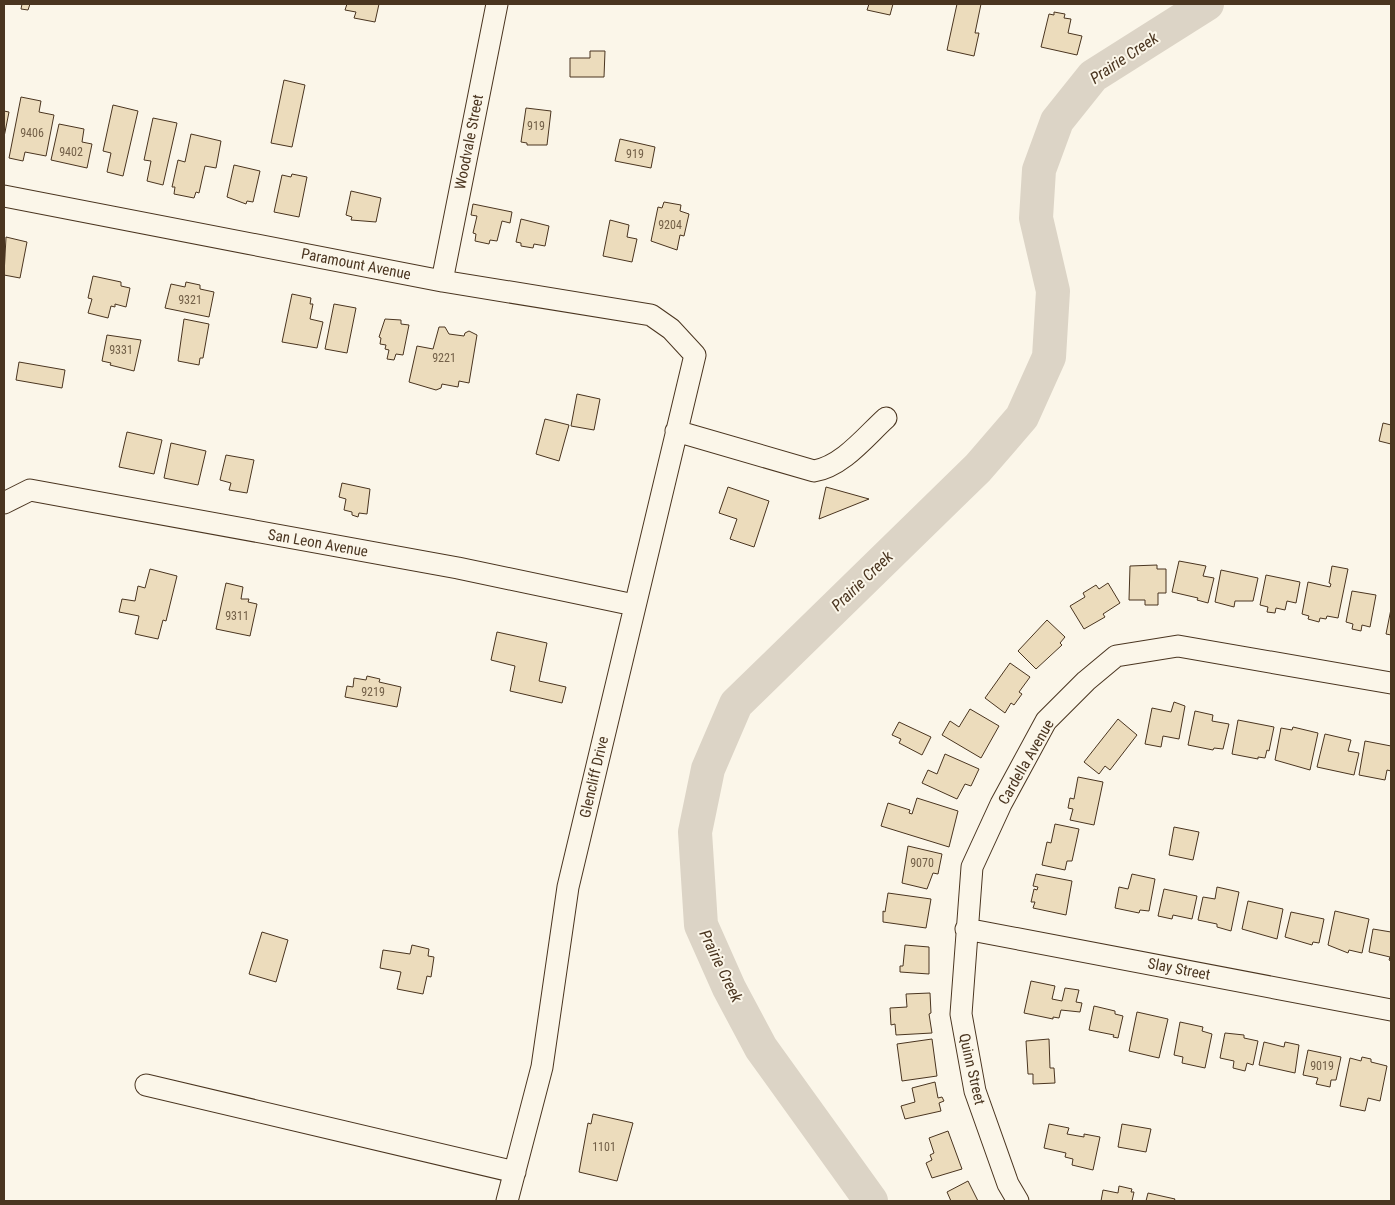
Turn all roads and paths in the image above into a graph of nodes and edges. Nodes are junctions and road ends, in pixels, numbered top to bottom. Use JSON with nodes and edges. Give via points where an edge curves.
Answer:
{"nodes":[{"id":1,"x":497,"y":4,"type":"edge"},
{"id":2,"x":4,"y":196,"type":"edge"},
{"id":3,"x":442,"y":280,"type":"junction"},
{"id":4,"x":694,"y":356,"type":"joint"},
{"id":5,"x":886,"y":418,"type":"dead end"},
{"id":6,"x":676,"y":431,"type":"junction"},
{"id":7,"x":4,"y":503,"type":"edge"},
{"id":8,"x":634,"y":605,"type":"junction"},
{"id":9,"x":1391,"y":683,"type":"edge"},
{"id":10,"x":966,"y":929,"type":"junction"},
{"id":11,"x":1391,"y":1010,"type":"edge"},
{"id":12,"x":146,"y":1084,"type":"dead end"},
{"id":13,"x":515,"y":1172,"type":"junction"},
{"id":14,"x":507,"y":1201,"type":"edge"},
{"id":15,"x":1018,"y":1201,"type":"edge"}],
"edges":[{"from":1,"to":3,"type":"street","name":"Woodvale Street"},
{"from":2,"to":3,"type":"street","name":"Paramount Avenue"},
{"from":3,"to":4,"type":"street","name":"Paramount Avenue","via":[[650,315],[671,329]]},
{"from":4,"to":6,"type":"street","name":"Glencliff Drive"},
{"from":5,"to":6,"type":"street","via":[[846,455],[822,470],[814,471]]},
{"from":6,"to":8,"type":"street","name":"Glencliff Drive"},
{"from":7,"to":8,"type":"street","name":"San Leon Avenue","via":[[30,490],[458,568]]},
{"from":8,"to":13,"type":"street","name":"Glencliff Drive","via":[[568,887],[542,1067]]},
{"from":9,"to":10,"type":"street","name":"Cardella Avenue","via":[[1178,646],[1116,656],[1046,721],[1001,804],[972,867]]},
{"from":10,"to":11,"type":"street","name":"Slay Street"},
{"from":10,"to":15,"type":"street","name":"Quinn Street","via":[[961,1014],[974,1091],[1008,1184]]},
{"from":12,"to":13,"type":"street"},
{"from":13,"to":14,"type":"street","name":"Glencliff Drive"}]}
